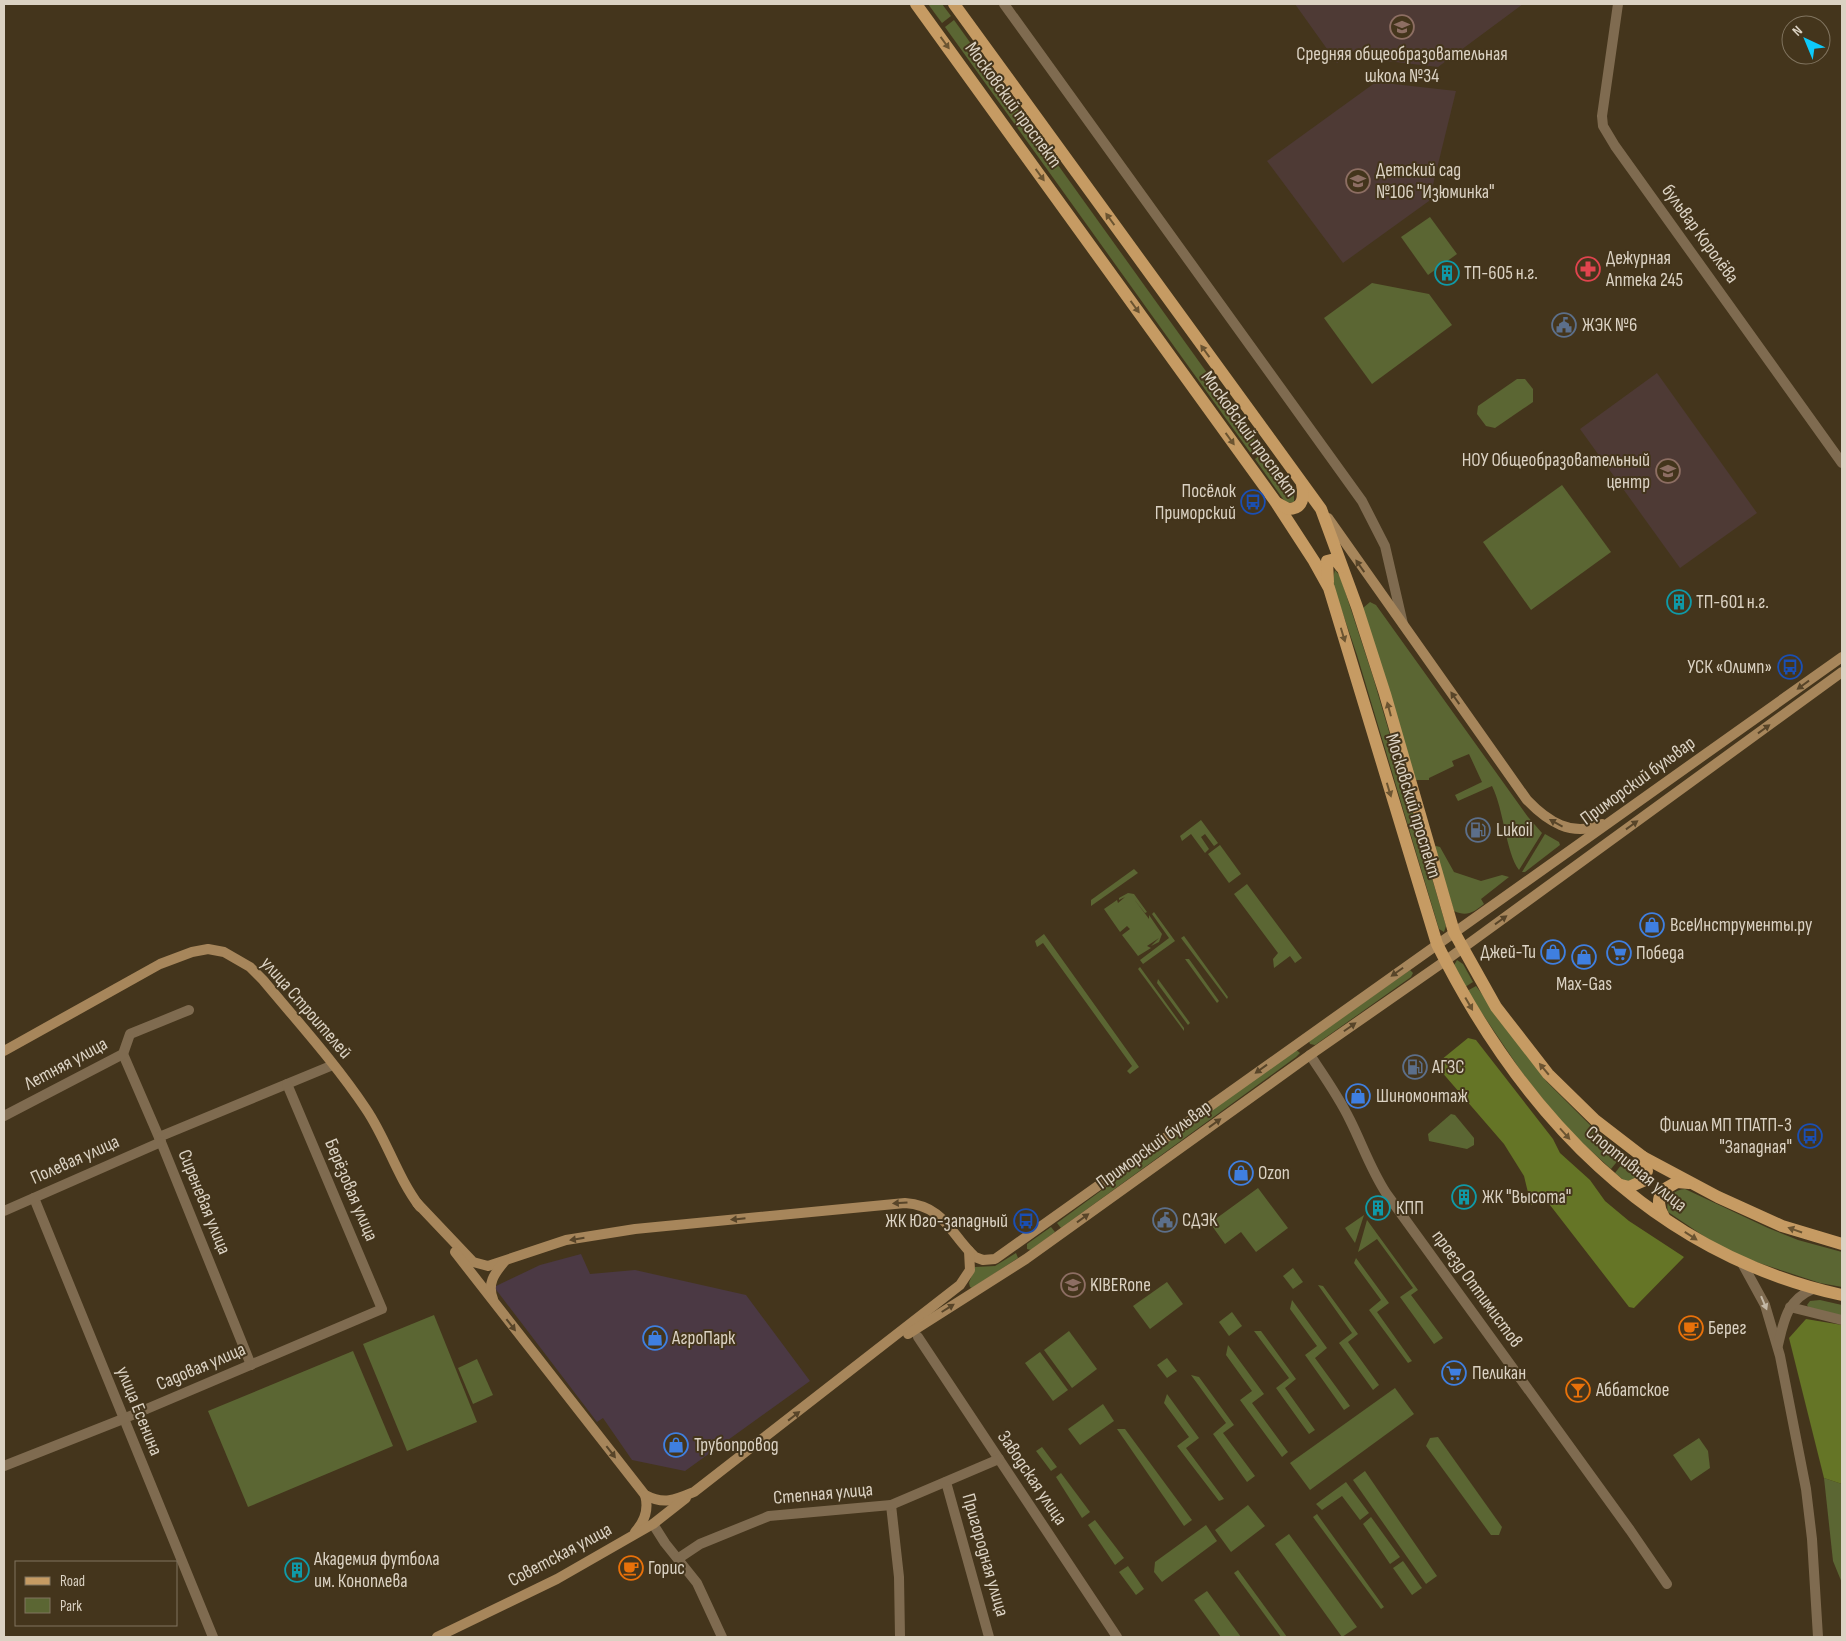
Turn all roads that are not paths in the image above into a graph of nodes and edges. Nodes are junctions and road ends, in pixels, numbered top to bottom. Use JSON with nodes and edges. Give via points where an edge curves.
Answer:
{"nodes":[{"id":1,"x":916,"y":4,"type":"edge"},
{"id":2,"x":954,"y":4,"type":"edge"},
{"id":3,"x":1004,"y":4,"type":"edge"},
{"id":4,"x":1618,"y":4,"type":"edge"},
{"id":5,"x":1842,"y":463,"type":"edge"},
{"id":6,"x":1302,"y":483,"type":"junction"},
{"id":7,"x":1275,"y":501,"type":"junction"},
{"id":8,"x":1321,"y":509,"type":"junction"},
{"id":9,"x":1343,"y":572,"type":"junction"},
{"id":10,"x":1392,"y":572,"type":"junction"},
{"id":11,"x":1373,"y":584,"type":"junction"},
{"id":12,"x":1329,"y":588,"type":"junction"},
{"id":13,"x":1403,"y":625,"type":"junction"},
{"id":14,"x":1842,"y":657,"type":"edge"},
{"id":15,"x":1842,"y":672,"type":"edge"},
{"id":16,"x":1618,"y":817,"type":"junction"},
{"id":17,"x":1454,"y":932,"type":"junction"},
{"id":18,"x":1437,"y":944,"type":"junction"},
{"id":19,"x":1462,"y":949,"type":"junction"},
{"id":20,"x":1445,"y":961,"type":"junction"},
{"id":21,"x":188,"y":1010,"type":"dead end"},
{"id":22,"x":1300,"y":1040,"type":"junction"},
{"id":23,"x":4,"y":1051,"type":"edge"},
{"id":24,"x":123,"y":1054,"type":"junction"},
{"id":25,"x":1310,"y":1055,"type":"junction"},
{"id":26,"x":333,"y":1065,"type":"junction"},
{"id":27,"x":287,"y":1084,"type":"junction"},
{"id":28,"x":4,"y":1116,"type":"edge"},
{"id":29,"x":160,"y":1139,"type":"junction"},
{"id":30,"x":1642,"y":1158,"type":"junction"},
{"id":31,"x":1689,"y":1183,"type":"junction"},
{"id":32,"x":1621,"y":1185,"type":"junction"},
{"id":33,"x":34,"y":1198,"type":"junction"},
{"id":34,"x":417,"y":1203,"type":"junction"},
{"id":35,"x":4,"y":1211,"type":"edge"},
{"id":36,"x":1664,"y":1218,"type":"junction"},
{"id":37,"x":1842,"y":1244,"type":"edge"},
{"id":38,"x":1017,"y":1245,"type":"junction"},
{"id":39,"x":969,"y":1251,"type":"junction"},
{"id":40,"x":1026,"y":1259,"type":"junction"},
{"id":41,"x":504,"y":1262,"type":"junction"},
{"id":42,"x":1742,"y":1263,"type":"junction"},
{"id":43,"x":1814,"y":1289,"type":"junction"},
{"id":44,"x":1842,"y":1295,"type":"edge"},
{"id":45,"x":1790,"y":1306,"type":"junction"},
{"id":46,"x":382,"y":1309,"type":"joint"},
{"id":47,"x":499,"y":1309,"type":"junction"},
{"id":48,"x":1842,"y":1320,"type":"edge"},
{"id":49,"x":918,"y":1337,"type":"dead end"},
{"id":50,"x":1778,"y":1346,"type":"junction"},
{"id":51,"x":863,"y":1363,"type":"junction"},
{"id":52,"x":250,"y":1365,"type":"junction"},
{"id":53,"x":123,"y":1419,"type":"junction"},
{"id":54,"x":999,"y":1459,"type":"junction"},
{"id":55,"x":4,"y":1466,"type":"edge"},
{"id":56,"x":946,"y":1482,"type":"junction"},
{"id":57,"x":694,"y":1492,"type":"junction"},
{"id":58,"x":645,"y":1495,"type":"junction"},
{"id":59,"x":891,"y":1505,"type":"junction"},
{"id":60,"x":653,"y":1524,"type":"junction"},
{"id":61,"x":633,"y":1536,"type":"junction"},
{"id":62,"x":679,"y":1558,"type":"junction"},
{"id":63,"x":1667,"y":1584,"type":"dead end"},
{"id":64,"x":213,"y":1637,"type":"edge"},
{"id":65,"x":437,"y":1637,"type":"edge"},
{"id":66,"x":722,"y":1637,"type":"edge"},
{"id":67,"x":900,"y":1637,"type":"edge"},
{"id":68,"x":989,"y":1637,"type":"edge"},
{"id":69,"x":1117,"y":1637,"type":"edge"},
{"id":70,"x":1818,"y":1637,"type":"edge"}],
"edges":[{"from":1,"to":7,"type":"main road","name":"Московский проспект","one_way":true},
{"from":6,"to":2,"type":"main road","name":"Московский проспект","one_way":true},
{"from":3,"to":10,"type":"street","via":[[1362,500],[1385,546]]},
{"from":4,"to":5,"type":"street","name":"бульвар Королёва","via":[[1602,105],[1603,126]]},
{"from":6,"to":7,"type":"main road","via":[[1304,494],[1298,506],[1288,509]]},
{"from":6,"to":8,"type":"main road","name":"Московский проспект"},
{"from":7,"to":12,"type":"main road","name":"Московский проспект"},
{"from":8,"to":9,"type":"main road","name":"Московский проспект"},
{"from":11,"to":8,"type":"main road","name":"Московский проспект","one_way":true},
{"from":9,"to":12,"type":"main road","via":[[1336,559],[1327,561]]},
{"from":17,"to":9,"type":"main road","name":"Московский проспект","one_way":true,"via":[[1385,694]]},
{"from":10,"to":11,"type":"street","via":[[1386,586]]},
{"from":10,"to":13,"type":"street"},
{"from":11,"to":13,"type":"main road","name":"Московский проспект"},
{"from":12,"to":18,"type":"main road","name":"Московский проспект","one_way":true},
{"from":16,"to":13,"type":"main road","name":"Московский проспект","one_way":true,"via":[[1595,828],[1578,830],[1564,828],[1538,812]]},
{"from":14,"to":16,"type":"main road","name":"Приморский бульвар","one_way":true},
{"from":19,"to":15,"type":"main road","name":"Приморский бульвар","one_way":true},
{"from":16,"to":17,"type":"main road","name":"Приморский бульвар"},
{"from":17,"to":18,"type":"main road"},
{"from":17,"to":19,"type":"main road","name":"Спортивная улица"},
{"from":18,"to":20,"type":"main road","name":"Спортивная улица"},
{"from":18,"to":22,"type":"main road","name":"Приморский бульвар","one_way":true},
{"from":19,"to":20,"type":"main road","name":"Приморский бульвар"},
{"from":30,"to":19,"type":"main road","name":"Спортивная улица","one_way":true,"via":[[1595,1120],[1548,1074],[1496,1007]]},
{"from":25,"to":20,"type":"main road","name":"Приморский бульвар","one_way":true},
{"from":20,"to":32,"type":"main road","name":"Спортивная улица","one_way":true,"via":[[1478,1019],[1540,1107],[1574,1144]]},
{"from":21,"to":24,"type":"street","name":"Летняя улица","via":[[130,1034]]},
{"from":22,"to":25,"type":"main road"},
{"from":22,"to":38,"type":"main road","name":"Приморский бульвар","one_way":true},
{"from":23,"to":26,"type":"main road","name":"улица Строителей","via":[[160,964],[208,949],[224,952],[250,967]]},
{"from":24,"to":28,"type":"street","name":"Летняя улица"},
{"from":24,"to":29,"type":"street","name":"Сиреневая улица"},
{"from":40,"to":25,"type":"main road","name":"Приморский бульвар","one_way":true},
{"from":25,"to":63,"type":"street","name":"проезд Оптимистов","via":[[1351,1121],[1370,1167],[1386,1193]]},
{"from":26,"to":27,"type":"street","name":"Полевая улица"},
{"from":26,"to":34,"type":"main road","name":"улица Строителей","via":[[367,1110]]},
{"from":27,"to":29,"type":"street","name":"Полевая улица"},
{"from":27,"to":46,"type":"street","name":"Берёзовая улица"},
{"from":29,"to":33,"type":"street","name":"Полевая улица"},
{"from":29,"to":52,"type":"street","name":"Сиреневая улица"},
{"from":30,"to":31,"type":"main road","name":"Спортивная улица"},
{"from":30,"to":32,"type":"main road","via":[[1646,1171],[1642,1181],[1629,1187]]},
{"from":31,"to":36,"type":"main road","via":[[1677,1182],[1663,1190],[1659,1210]]},
{"from":37,"to":31,"type":"main road","name":"Спортивная улица","one_way":true,"via":[[1782,1226]]},
{"from":32,"to":36,"type":"main road","name":"Спортивная улица"},
{"from":33,"to":35,"type":"street","name":"Полевая улица"},
{"from":33,"to":53,"type":"street","name":"улица Есенина"},
{"from":34,"to":41,"type":"main road","via":[[473,1262],[488,1266]]},
{"from":34,"to":47,"type":"main road"},
{"from":36,"to":42,"type":"main road","name":"Спортивная улица","one_way":true,"via":[[1707,1246]]},
{"from":38,"to":39,"type":"main road","name":"Приморский бульвар","via":[[995,1259],[983,1260]]},
{"from":38,"to":40,"type":"main road"},
{"from":39,"to":41,"type":"main road","one_way":true,"via":[[941,1216],[928,1208],[905,1203],[635,1229],[566,1240]]},
{"from":39,"to":51,"type":"main road","via":[[970,1270],[960,1285]]},
{"from":51,"to":40,"type":"main road","name":"Приморский бульвар","one_way":true},
{"from":41,"to":47,"type":"main road","via":[[490,1286]]},
{"from":42,"to":43,"type":"main road","name":"Спортивная улица"},
{"from":42,"to":50,"type":"street","one_way":true,"via":[[1765,1305]]},
{"from":43,"to":44,"type":"main road","name":"Спортивная улица"},
{"from":43,"to":45,"type":"street"},
{"from":45,"to":48,"type":"street"},
{"from":45,"to":50,"type":"street","via":[[1784,1317]]},
{"from":46,"to":52,"type":"street","name":"Садовая улица"},
{"from":47,"to":58,"type":"main road","one_way":true},
{"from":49,"to":54,"type":"street","name":"Заводская улица"},
{"from":50,"to":70,"type":"street","via":[[1806,1489]]},
{"from":57,"to":51,"type":"main road","name":"Советская улица","one_way":true},
{"from":52,"to":53,"type":"street","name":"Садовая улица"},
{"from":53,"to":55,"type":"street","name":"Садовая улица"},
{"from":53,"to":64,"type":"street","name":"улица Есенина"},
{"from":54,"to":56,"type":"street","name":"Степная улица"},
{"from":54,"to":69,"type":"street","name":"Заводская улица"},
{"from":56,"to":59,"type":"street","name":"Степная улица"},
{"from":56,"to":68,"type":"street","name":"Пригородная улица"},
{"from":57,"to":58,"type":"main road","via":[[666,1501],[656,1501]]},
{"from":57,"to":60,"type":"main road","name":"Советская улица"},
{"from":58,"to":61,"type":"main road","via":[[648,1503],[646,1516]]},
{"from":59,"to":62,"type":"street","name":"Степная улица","via":[[769,1516],[700,1544]]},
{"from":59,"to":67,"type":"street","via":[[899,1576]]},
{"from":60,"to":61,"type":"main road","name":"Советская улица"},
{"from":60,"to":62,"type":"street","via":[[665,1544]]},
{"from":61,"to":65,"type":"main road","name":"Советская улица","via":[[557,1579]]},
{"from":62,"to":66,"type":"street","via":[[697,1583]]}]}
